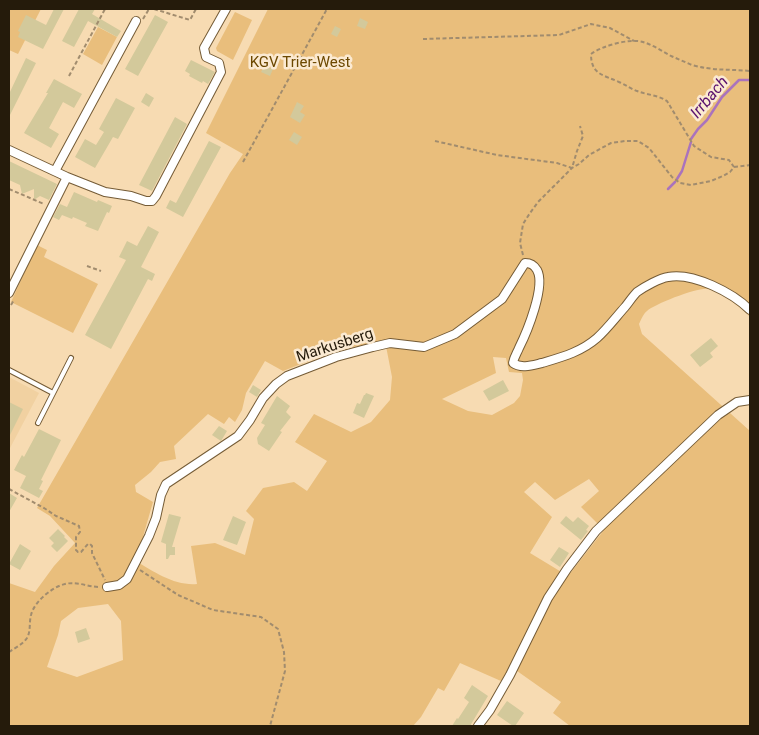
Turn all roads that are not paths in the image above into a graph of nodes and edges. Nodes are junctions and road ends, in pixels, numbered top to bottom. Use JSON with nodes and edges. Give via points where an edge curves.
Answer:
{"nodes":[{"id":1,"x":226,"y":9,"type":"edge"},
{"id":2,"x":136,"y":21,"type":"dead end"},
{"id":3,"x":9,"y":150,"type":"edge"},
{"id":4,"x":55,"y":171,"type":"junction"},
{"id":5,"x":67,"y":177,"type":"junction"},
{"id":6,"x":9,"y":293,"type":"edge"},
{"id":7,"x":750,"y":310,"type":"edge"},
{"id":8,"x":71,"y":358,"type":"dead end"},
{"id":9,"x":9,"y":370,"type":"edge"},
{"id":10,"x":53,"y":393,"type":"junction"},
{"id":11,"x":750,"y":400,"type":"edge"},
{"id":12,"x":38,"y":423,"type":"dead end"},
{"id":13,"x":108,"y":587,"type":"road end"},
{"id":14,"x":478,"y":726,"type":"edge"}],
"edges":[{"from":1,"to":5,"type":"street","via":[[204,48],[206,57],[219,63],[221,72],[152,201],[105,192]]},
{"from":2,"to":4,"type":"street"},
{"from":3,"to":4,"type":"street"},
{"from":4,"to":5,"type":"street"},
{"from":5,"to":6,"type":"street"},
{"from":7,"to":13,"type":"street","name":"Markusberg","via":[[724,291],[700,280],[668,277],[638,292],[596,338],[575,353],[517,366],[513,363],[514,357],[533,312],[540,275],[535,266],[525,263],[502,299],[455,334],[424,347],[373,346],[287,376],[276,384],[238,436],[166,484],[149,536],[127,579],[120,585]]},
{"from":8,"to":10,"type":"lane"},
{"from":9,"to":10,"type":"lane"},
{"from":10,"to":12,"type":"lane"},
{"from":11,"to":14,"type":"street","via":[[737,402],[718,415],[596,532],[548,598],[510,675]]}]}
